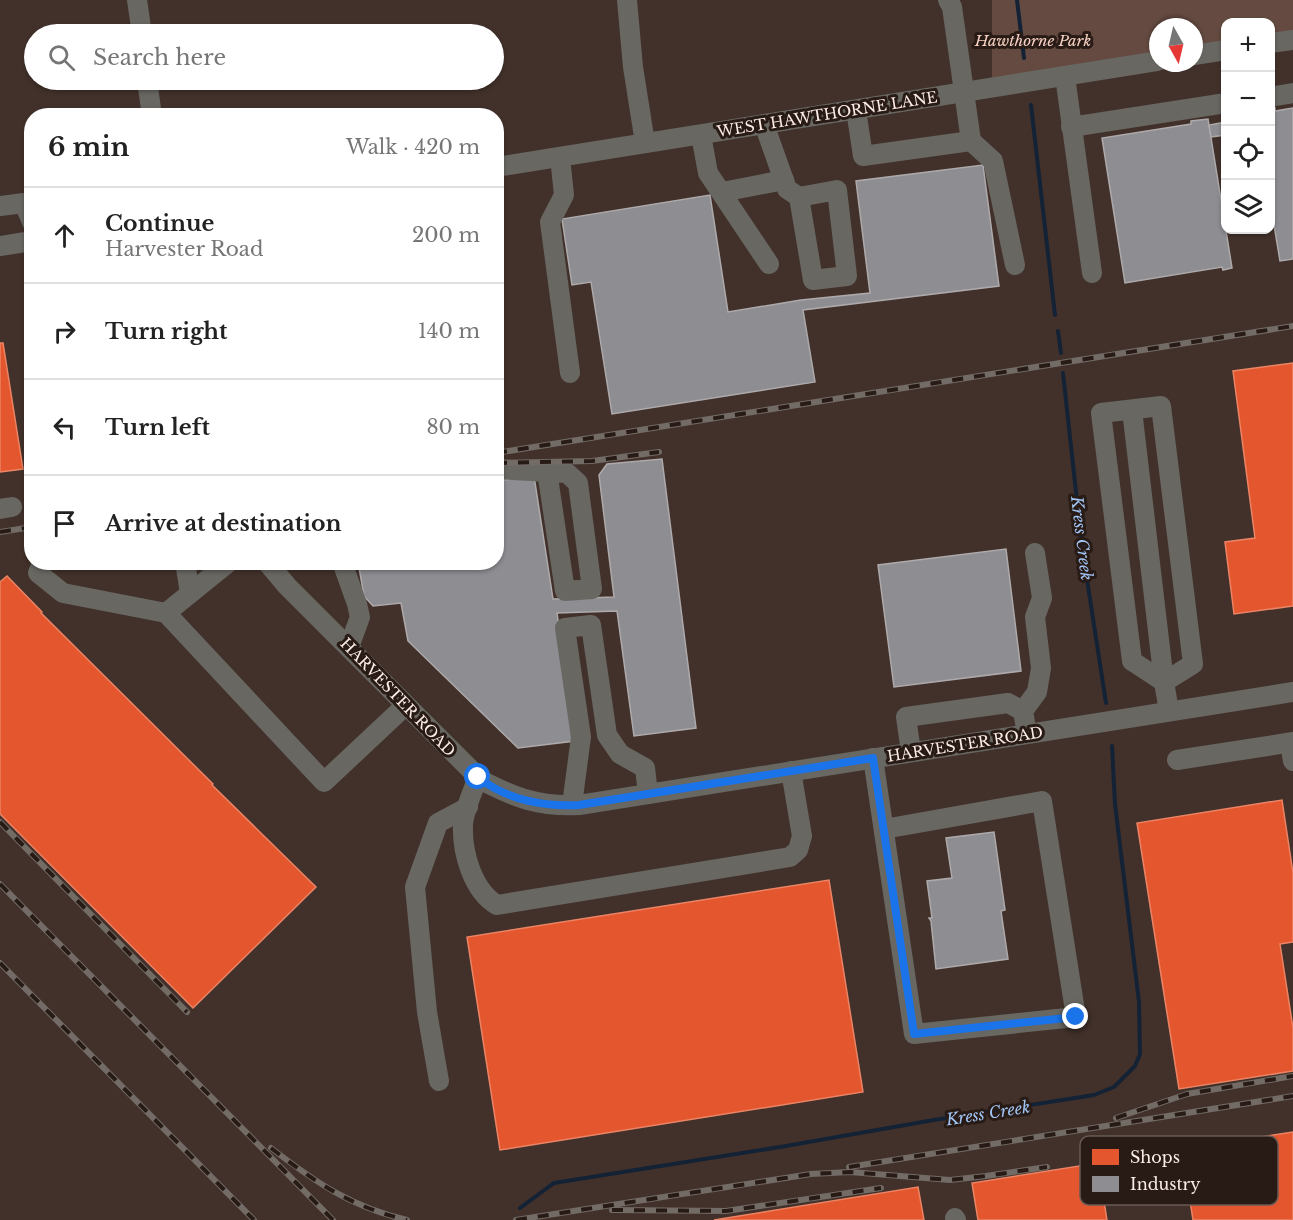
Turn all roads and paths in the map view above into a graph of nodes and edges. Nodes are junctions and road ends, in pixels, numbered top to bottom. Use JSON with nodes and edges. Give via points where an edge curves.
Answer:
{"nodes":[{"id":1,"x":137,"y":0,"type":"edge"},
{"id":2,"x":627,"y":0,"type":"edge"},
{"id":3,"x":948,"y":0,"type":"edge"},
{"id":4,"x":140,"y":24,"type":"edge"},
{"id":5,"x":1293,"y":40,"type":"edge"},
{"id":6,"x":1275,"y":42,"type":"edge"},
{"id":7,"x":1221,"y":51,"type":"edge"},
{"id":8,"x":1203,"y":54,"type":"edge"},
{"id":9,"x":1149,"y":62,"type":"edge"},
{"id":10,"x":1065,"y":76,"type":"junction"},
{"id":11,"x":148,"y":90,"type":"edge"},
{"id":12,"x":964,"y":92,"type":"junction"},
{"id":13,"x":1293,"y":93,"type":"edge"},
{"id":14,"x":1275,"y":95,"type":"edge"},
{"id":15,"x":1221,"y":104,"type":"edge"},
{"id":16,"x":151,"y":108,"type":"edge"},
{"id":17,"x":856,"y":110,"type":"junction"},
{"id":18,"x":764,"y":124,"type":"junction"},
{"id":19,"x":1071,"y":127,"type":"junction"},
{"id":20,"x":701,"y":135,"type":"junction"},
{"id":21,"x":971,"y":141,"type":"junction"},
{"id":22,"x":645,"y":144,"type":"junction"},
{"id":23,"x":560,"y":157,"type":"junction"},
{"id":24,"x":504,"y":166,"type":"edge"},
{"id":25,"x":784,"y":180,"type":"junction"},
{"id":26,"x":722,"y":192,"type":"junction"},
{"id":27,"x":799,"y":197,"type":"junction"},
{"id":28,"x":24,"y":203,"type":"edge"},
{"id":29,"x":0,"y":206,"type":"edge"},
{"id":30,"x":24,"y":242,"type":"edge"},
{"id":31,"x":0,"y":246,"type":"edge"},
{"id":32,"x":769,"y":264,"type":"dead end"},
{"id":33,"x":1015,"y":265,"type":"dead end"},
{"id":34,"x":1092,"y":273,"type":"dead end"},
{"id":35,"x":570,"y":373,"type":"dead end"},
{"id":36,"x":1132,"y":410,"type":"junction"},
{"id":37,"x":504,"y":469,"type":"edge"},
{"id":38,"x":547,"y":471,"type":"junction"},
{"id":39,"x":1035,"y":553,"type":"dead end"},
{"id":40,"x":39,"y":570,"type":"edge"},
{"id":41,"x":186,"y":570,"type":"edge"},
{"id":42,"x":219,"y":570,"type":"edge"},
{"id":43,"x":274,"y":570,"type":"edge"},
{"id":44,"x":341,"y":570,"type":"edge"},
{"id":45,"x":190,"y":593,"type":"junction"},
{"id":46,"x":166,"y":613,"type":"junction"},
{"id":47,"x":349,"y":647,"type":"junction"},
{"id":48,"x":1164,"y":682,"type":"junction"},
{"id":49,"x":1293,"y":692,"type":"edge"},
{"id":50,"x":405,"y":706,"type":"junction"},
{"id":51,"x":1023,"y":711,"type":"junction"},
{"id":52,"x":1169,"y":711,"type":"junction"},
{"id":53,"x":1027,"y":734,"type":"junction"},
{"id":54,"x":607,"y":735,"type":"junction"},
{"id":55,"x":581,"y":737,"type":"junction"},
{"id":56,"x":1292,"y":749,"type":"edge"},
{"id":57,"x":911,"y":752,"type":"junction"},
{"id":58,"x":873,"y":758,"type":"junction"},
{"id":59,"x":1177,"y":760,"type":"dead end"},
{"id":60,"x":791,"y":771,"type":"junction"},
{"id":61,"x":478,"y":777,"type":"junction"},
{"id":62,"x":648,"y":794,"type":"junction"},
{"id":63,"x":572,"y":805,"type":"junction"},
{"id":64,"x":468,"y":807,"type":"junction"},
{"id":65,"x":884,"y":829,"type":"junction"},
{"id":66,"x":439,"y":1081,"type":"dead end"}],
"edges":[{"from":1,"to":4,"type":"street"},
{"from":2,"to":22,"type":"street"},
{"from":3,"to":12,"type":"street"},
{"from":5,"to":6,"type":"street"},
{"from":7,"to":8,"type":"street"},
{"from":9,"to":10,"type":"street","name":"WEST HAWTHORNE LANE"},
{"from":10,"to":12,"type":"street","name":"WEST HAWTHORNE LANE"},
{"from":10,"to":19,"type":"street"},
{"from":11,"to":16,"type":"street"},
{"from":12,"to":17,"type":"street","name":"WEST HAWTHORNE LANE"},
{"from":12,"to":21,"type":"street"},
{"from":13,"to":14,"type":"street"},
{"from":15,"to":19,"type":"street"},
{"from":17,"to":18,"type":"street","name":"WEST HAWTHORNE LANE"},
{"from":17,"to":21,"type":"street","via":[[863,156]]},
{"from":18,"to":20,"type":"street","name":"WEST HAWTHORNE LANE"},
{"from":18,"to":25,"type":"street"},
{"from":19,"to":34,"type":"street"},
{"from":20,"to":22,"type":"street","name":"WEST HAWTHORNE LANE"},
{"from":20,"to":26,"type":"street","via":[[708,173]]},
{"from":21,"to":33,"type":"street","via":[[993,161]]},
{"from":22,"to":23,"type":"street","name":"WEST HAWTHORNE LANE"},
{"from":23,"to":24,"type":"street","name":"WEST HAWTHORNE LANE"},
{"from":23,"to":35,"type":"street","via":[[564,195],[550,222]]},
{"from":25,"to":26,"type":"street"},
{"from":25,"to":27,"type":"street","via":[[787,189]]},
{"from":26,"to":32,"type":"street"},
{"from":27,"to":27,"type":"street","via":[[813,280],[847,276],[837,190]]},
{"from":28,"to":29,"type":"street"},
{"from":30,"to":31,"type":"street"},
{"from":36,"to":48,"type":"street"},
{"from":36,"to":48,"type":"street","via":[[1101,413],[1132,661]]},
{"from":36,"to":48,"type":"street","via":[[1161,406],[1193,664]]},
{"from":37,"to":38,"type":"street"},
{"from":38,"to":38,"type":"street","via":[[567,473],[578,483],[592,589],[565,591]]},
{"from":39,"to":51,"type":"street","via":[[1042,598],[1035,617],[1041,668],[1036,692]]},
{"from":40,"to":46,"type":"street","via":[[38,573],[63,593]]},
{"from":41,"to":45,"type":"street"},
{"from":42,"to":45,"type":"street"},
{"from":43,"to":47,"type":"street","name":"HARVESTER ROAD"},
{"from":44,"to":47,"type":"street","via":[[360,617]]},
{"from":45,"to":46,"type":"street"},
{"from":46,"to":50,"type":"street","via":[[324,782]]},
{"from":47,"to":50,"type":"street","name":"HARVESTER ROAD"},
{"from":48,"to":52,"type":"street"},
{"from":49,"to":52,"type":"street","name":"HARVESTER ROAD"},
{"from":50,"to":61,"type":"street","name":"HARVESTER ROAD"},
{"from":51,"to":53,"type":"street"},
{"from":51,"to":57,"type":"street","via":[[1008,703],[906,717]]},
{"from":52,"to":53,"type":"street","name":"HARVESTER ROAD"},
{"from":53,"to":57,"type":"street","name":"HARVESTER ROAD"},
{"from":54,"to":55,"type":"street"},
{"from":54,"to":55,"type":"street","via":[[591,625],[565,628]]},
{"from":54,"to":62,"type":"street","via":[[620,754],[645,768]]},
{"from":55,"to":63,"type":"street"},
{"from":56,"to":59,"type":"street"},
{"from":57,"to":58,"type":"street","name":"HARVESTER ROAD"},
{"from":58,"to":60,"type":"street","name":"HARVESTER ROAD"},
{"from":58,"to":65,"type":"street"},
{"from":60,"to":62,"type":"street","name":"HARVESTER ROAD"},
{"from":60,"to":64,"type":"street","via":[[802,836],[798,850],[790,857],[497,905],[487,899],[470,868],[462,825]]},
{"from":61,"to":63,"type":"street","name":"HARVESTER ROAD","via":[[526,801]]},
{"from":61,"to":64,"type":"street"},
{"from":62,"to":63,"type":"street","name":"HARVESTER ROAD"},
{"from":64,"to":66,"type":"street","via":[[438,823],[415,887],[427,1012]]},
{"from":65,"to":65,"type":"street","via":[[1042,801],[1076,1017],[914,1034]]}]}
